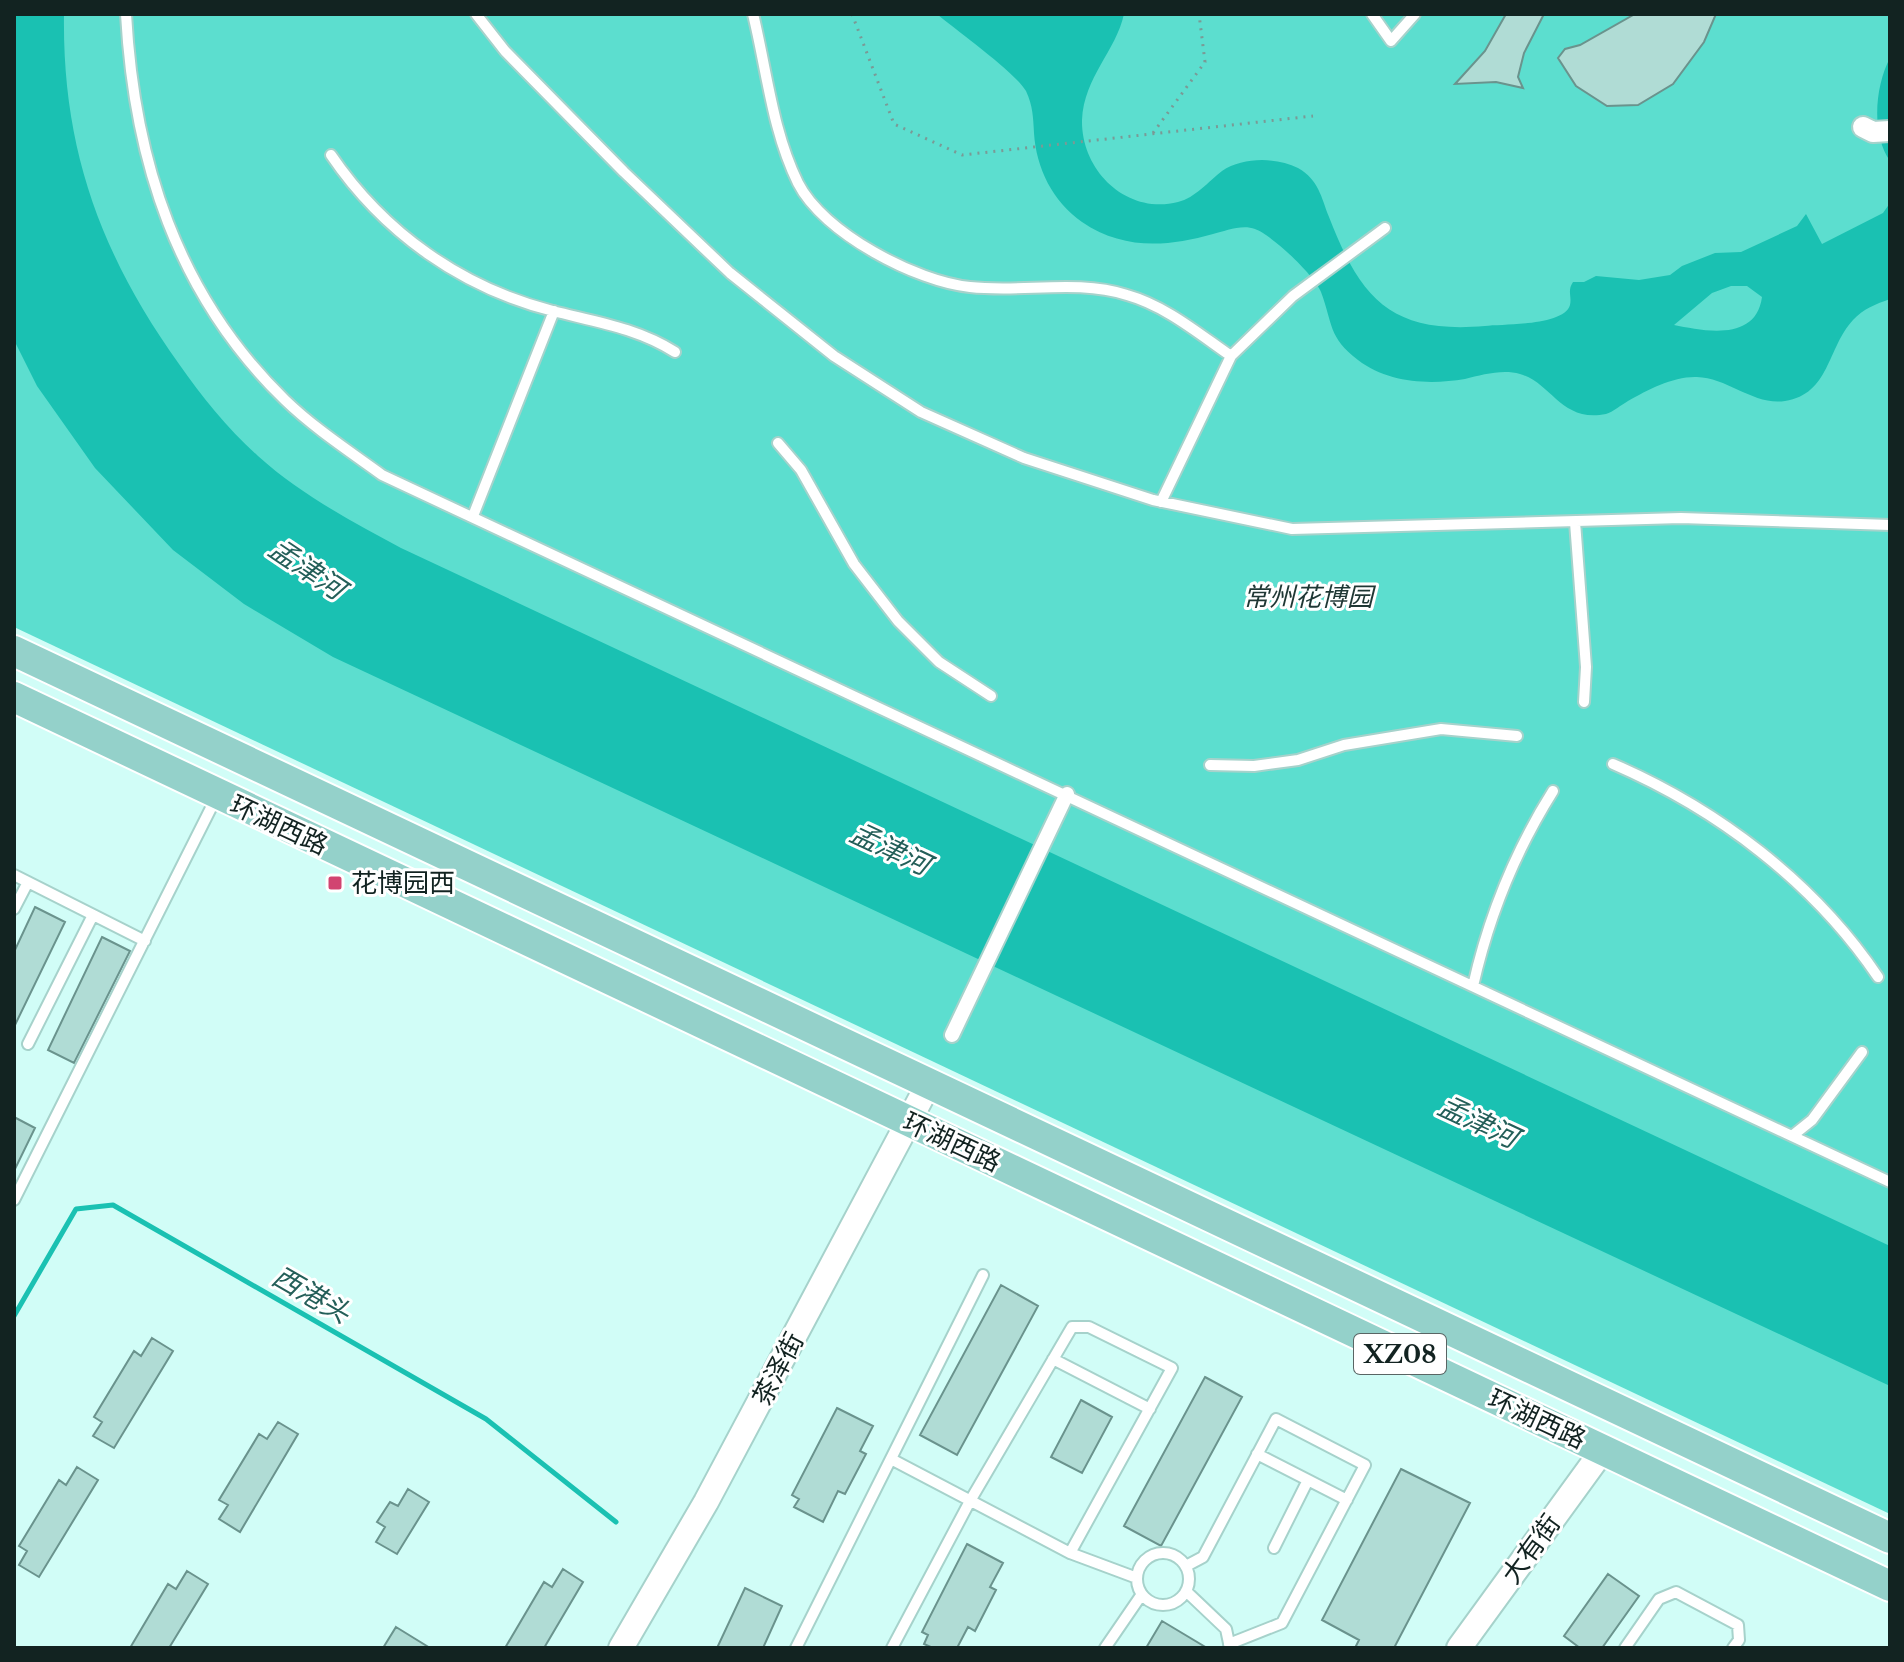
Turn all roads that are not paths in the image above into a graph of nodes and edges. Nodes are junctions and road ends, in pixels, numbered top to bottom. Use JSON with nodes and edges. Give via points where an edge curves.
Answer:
{"nodes":[{"id":1,"x":126,"y":14,"type":"edge"},
{"id":2,"x":476,"y":14,"type":"edge"},
{"id":3,"x":753,"y":14,"type":"edge"},
{"id":4,"x":1372,"y":14,"type":"edge"},
{"id":5,"x":1415,"y":14,"type":"edge"},
{"id":6,"x":331,"y":155,"type":"dead end"},
{"id":7,"x":1385,"y":228,"type":"dead end"},
{"id":8,"x":554,"y":311,"type":"junction"},
{"id":9,"x":675,"y":352,"type":"dead end"},
{"id":10,"x":1231,"y":356,"type":"junction"},
{"id":11,"x":778,"y":443,"type":"dead end"},
{"id":12,"x":1161,"y":502,"type":"junction"},
{"id":13,"x":473,"y":516,"type":"junction"},
{"id":14,"x":1575,"y":522,"type":"junction"},
{"id":15,"x":1890,"y":525,"type":"edge"},
{"id":16,"x":14,"y":651,"type":"edge"},
{"id":17,"x":991,"y":696,"type":"dead end"},
{"id":18,"x":14,"y":697,"type":"edge"},
{"id":19,"x":1584,"y":702,"type":"dead end"},
{"id":20,"x":1517,"y":736,"type":"dead end"},
{"id":21,"x":1613,"y":764,"type":"dead end"},
{"id":22,"x":1210,"y":765,"type":"dead end"},
{"id":23,"x":1553,"y":791,"type":"dead end"},
{"id":24,"x":1067,"y":794,"type":"junction"},
{"id":25,"x":218,"y":796,"type":"junction"},
{"id":26,"x":14,"y":875,"type":"edge"},
{"id":27,"x":28,"y":882,"type":"junction"},
{"id":28,"x":14,"y":909,"type":"edge"},
{"id":29,"x":93,"y":915,"type":"junction"},
{"id":30,"x":145,"y":941,"type":"junction"},
{"id":31,"x":1878,"y":977,"type":"dead end"},
{"id":32,"x":1473,"y":986,"type":"junction"},
{"id":33,"x":952,"y":1035,"type":"dead end"},
{"id":34,"x":28,"y":1044,"type":"dead end"},
{"id":35,"x":1862,"y":1052,"type":"dead end"},
{"id":36,"x":928,"y":1085,"type":"junction"},
{"id":37,"x":910,"y":1123,"type":"junction"},
{"id":38,"x":1792,"y":1136,"type":"junction"},
{"id":39,"x":1890,"y":1182,"type":"edge"},
{"id":40,"x":14,"y":1200,"type":"edge"},
{"id":41,"x":983,"y":1275,"type":"dead end"},
{"id":42,"x":1053,"y":1359,"type":"junction"},
{"id":43,"x":1150,"y":1409,"type":"junction"},
{"id":44,"x":1603,"y":1450,"type":"junction"},
{"id":45,"x":1257,"y":1454,"type":"junction"},
{"id":46,"x":891,"y":1459,"type":"junction"},
{"id":47,"x":1308,"y":1480,"type":"junction"},
{"id":48,"x":1347,"y":1500,"type":"junction"},
{"id":49,"x":970,"y":1501,"type":"junction"},
{"id":50,"x":1890,"y":1538,"type":"edge"},
{"id":51,"x":1274,"y":1548,"type":"dead end"},
{"id":52,"x":1070,"y":1553,"type":"junction"},
{"id":53,"x":1186,"y":1566,"type":"junction"},
{"id":54,"x":1137,"y":1578,"type":"junction"},
{"id":55,"x":1890,"y":1586,"type":"edge"},
{"id":56,"x":1186,"y":1591,"type":"junction"},
{"id":57,"x":1142,"y":1594,"type":"junction"},
{"id":58,"x":1230,"y":1646,"type":"edge"},
{"id":59,"x":621,"y":1648,"type":"edge"},
{"id":60,"x":796,"y":1648,"type":"edge"},
{"id":61,"x":892,"y":1648,"type":"edge"},
{"id":62,"x":1105,"y":1648,"type":"edge"},
{"id":63,"x":1459,"y":1648,"type":"edge"},
{"id":64,"x":1625,"y":1648,"type":"edge"},
{"id":65,"x":1733,"y":1648,"type":"edge"}],
"edges":[{"from":1,"to":13,"type":"lane","via":[[129,79],[144,153],[168,230],[202,295],[276,390],[339,444],[382,475]]},
{"from":2,"to":12,"type":"lane","via":[[505,51],[624,172],[730,273],[834,356],[921,412],[1024,458]]},
{"from":3,"to":10,"type":"lane","via":[[778,137],[800,187],[832,226],[914,270],[968,287],[1079,285],[1127,294],[1159,308]]},
{"from":4,"to":5,"type":"lane","via":[[1391,41]]},
{"from":6,"to":8,"type":"lane","via":[[380,216],[448,268],[483,288]]},
{"from":7,"to":10,"type":"lane","via":[[1293,296]]},
{"from":8,"to":9,"type":"lane","via":[[624,328]]},
{"from":8,"to":13,"type":"lane"},
{"from":10,"to":12,"type":"lane"},
{"from":11,"to":17,"type":"lane","via":[[801,470],[854,564],[898,621],[939,662]]},
{"from":12,"to":14,"type":"lane","via":[[1292,529]]},
{"from":13,"to":24,"type":"lane"},
{"from":14,"to":15,"type":"lane","via":[[1681,518]]},
{"from":14,"to":19,"type":"lane"},
{"from":16,"to":36,"type":"main road","name":"环湖西路","number":"XZ08"},
{"from":18,"to":25,"type":"main road","name":"环湖西路","number":"XZ08"},
{"from":20,"to":22,"type":"lane","via":[[1441,729],[1356,742],[1298,760]]},
{"from":21,"to":31,"type":"lane","via":[[1690,804],[1803,887]]},
{"from":23,"to":32,"type":"lane","via":[[1523,838],[1497,898]]},
{"from":24,"to":32,"type":"lane"},
{"from":24,"to":33,"type":"street"},
{"from":25,"to":30,"type":"lane"},
{"from":25,"to":37,"type":"main road","name":"环湖西路","number":"XZ08"},
{"from":26,"to":27,"type":"lane"},
{"from":27,"to":28,"type":"lane"},
{"from":27,"to":29,"type":"lane"},
{"from":29,"to":30,"type":"lane"},
{"from":29,"to":34,"type":"lane"},
{"from":30,"to":40,"type":"lane"},
{"from":32,"to":38,"type":"lane"},
{"from":35,"to":38,"type":"lane","via":[[1812,1120]]},
{"from":36,"to":37,"type":"street","name":"茶泽街"},
{"from":36,"to":50,"type":"main road","name":"环湖西路","number":"XZ08"},
{"from":37,"to":44,"type":"main road","name":"环湖西路","number":"XZ08"},
{"from":37,"to":59,"type":"street","name":"茶泽街","via":[[706,1502]]},
{"from":38,"to":39,"type":"lane"},
{"from":41,"to":46,"type":"lane"},
{"from":42,"to":43,"type":"lane"},
{"from":42,"to":43,"type":"lane","via":[[1072,1327],[1089,1327],[1172,1368]]},
{"from":42,"to":49,"type":"lane"},
{"from":43,"to":52,"type":"lane"},
{"from":44,"to":55,"type":"main road","name":"环湖西路","number":"XZ08"},
{"from":44,"to":63,"type":"street","name":"大有街"},
{"from":45,"to":47,"type":"lane"},
{"from":45,"to":48,"type":"lane","via":[[1276,1419],[1365,1465]]},
{"from":45,"to":53,"type":"lane","via":[[1203,1557]]},
{"from":46,"to":49,"type":"lane"},
{"from":46,"to":60,"type":"lane"},
{"from":47,"to":48,"type":"lane"},
{"from":47,"to":51,"type":"lane"},
{"from":48,"to":58,"type":"lane","via":[[1282,1623]]},
{"from":49,"to":52,"type":"lane"},
{"from":49,"to":61,"type":"lane"},
{"from":52,"to":54,"type":"lane"},
{"from":53,"to":54,"type":"lane","via":[[1174,1555],[1157,1553],[1143,1562]]},
{"from":53,"to":56,"type":"lane"},
{"from":54,"to":57,"type":"lane"},
{"from":56,"to":57,"type":"lane","via":[[1165,1605]]},
{"from":56,"to":58,"type":"lane","via":[[1226,1629]]},
{"from":57,"to":62,"type":"lane"},
{"from":64,"to":65,"type":"lane","via":[[1659,1599],[1676,1592],[1738,1625],[1739,1640]]}]}
